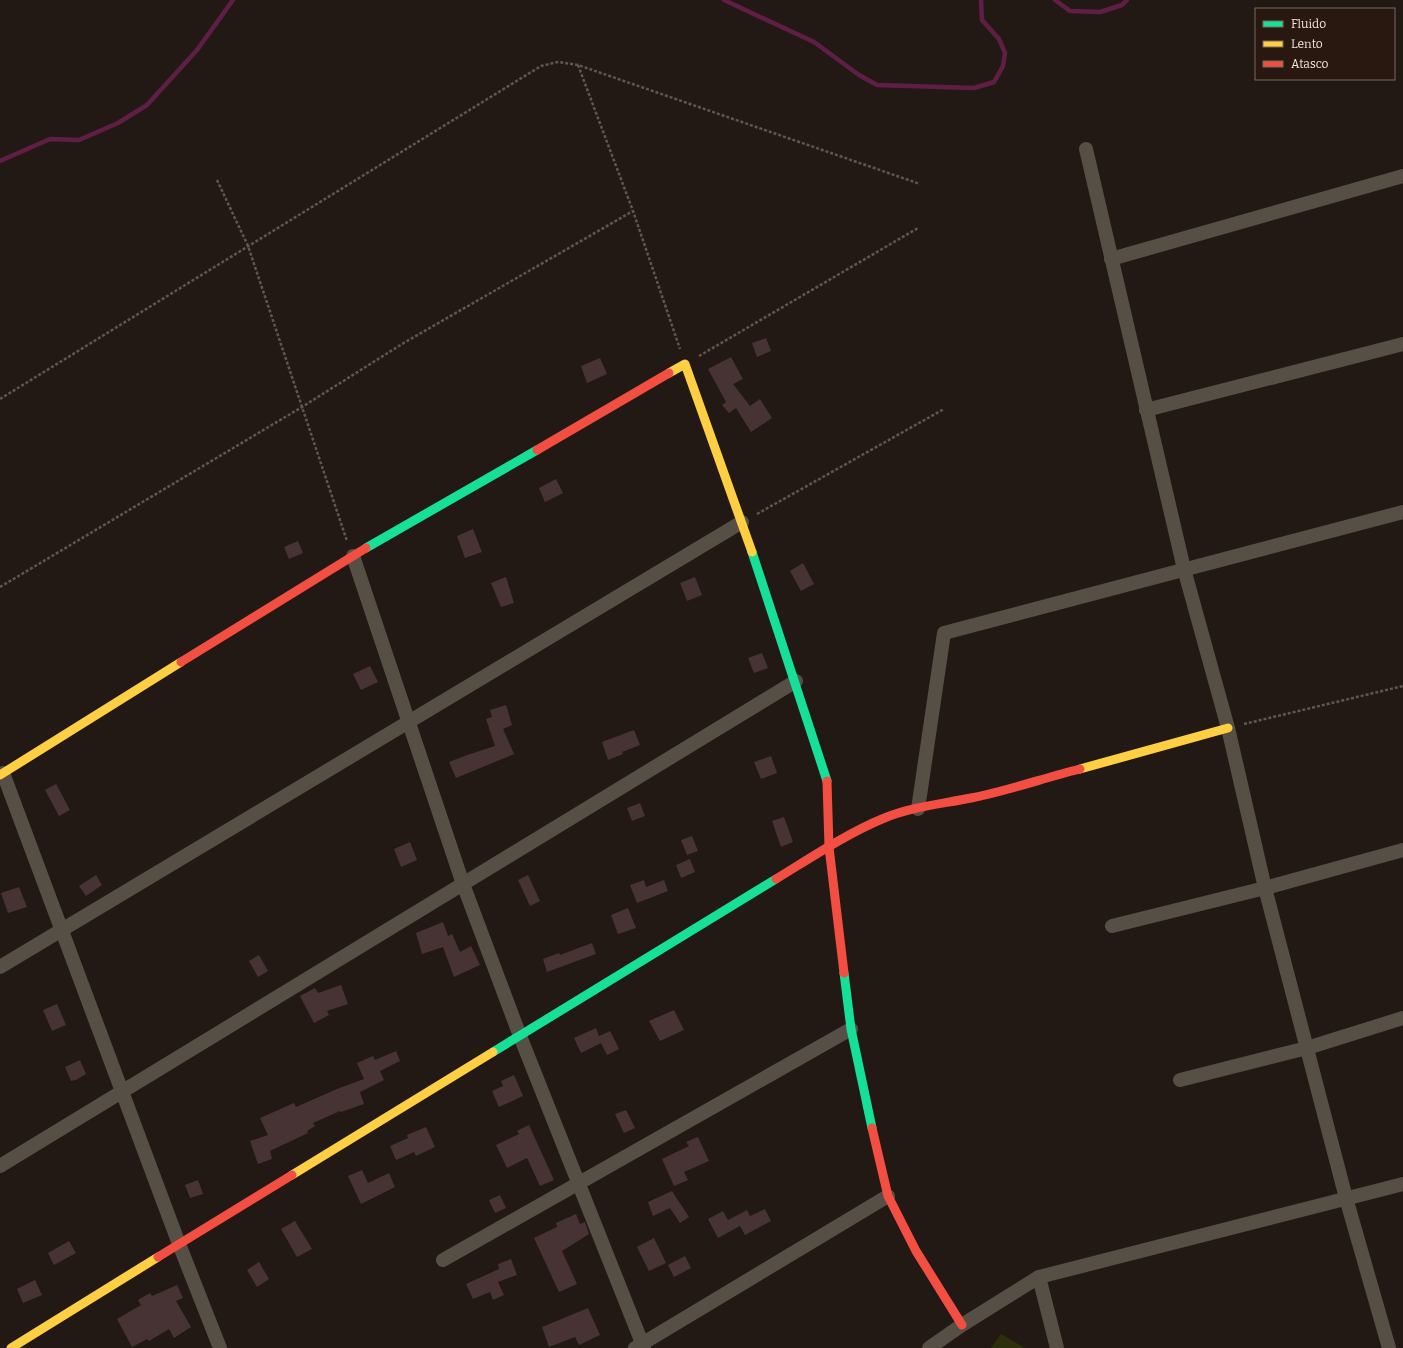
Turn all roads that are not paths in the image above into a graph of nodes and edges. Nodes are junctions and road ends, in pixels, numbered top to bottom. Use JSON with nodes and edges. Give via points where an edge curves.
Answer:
{"nodes":[{"id":1,"x":1086,"y":149,"type":"dead end"},
{"id":2,"x":1403,"y":176,"type":"edge"},
{"id":3,"x":1111,"y":259,"type":"junction"},
{"id":4,"x":1403,"y":344,"type":"edge"},
{"id":5,"x":1146,"y":410,"type":"junction"},
{"id":6,"x":1403,"y":512,"type":"edge"},
{"id":7,"x":742,"y":522,"type":"junction"},
{"id":8,"x":353,"y":556,"type":"junction"},
{"id":9,"x":1184,"y":569,"type":"junction"},
{"id":10,"x":796,"y":681,"type":"junction"},
{"id":11,"x":408,"y":722,"type":"junction"},
{"id":12,"x":1228,"y":728,"type":"junction"},
{"id":13,"x":1,"y":774,"type":"edge"},
{"id":14,"x":918,"y":809,"type":"junction"},
{"id":15,"x":829,"y":847,"type":"junction"},
{"id":16,"x":1403,"y":850,"type":"edge"},
{"id":17,"x":463,"y":884,"type":"junction"},
{"id":18,"x":1265,"y":888,"type":"junction"},
{"id":19,"x":1112,"y":926,"type":"dead end"},
{"id":20,"x":61,"y":930,"type":"junction"},
{"id":21,"x":0,"y":967,"type":"edge"},
{"id":22,"x":1403,"y":1018,"type":"edge"},
{"id":23,"x":851,"y":1029,"type":"junction"},
{"id":24,"x":520,"y":1036,"type":"junction"},
{"id":25,"x":1307,"y":1048,"type":"junction"},
{"id":26,"x":1180,"y":1080,"type":"dead end"},
{"id":27,"x":122,"y":1092,"type":"junction"},
{"id":28,"x":0,"y":1166,"type":"edge"},
{"id":29,"x":578,"y":1184,"type":"junction"},
{"id":30,"x":1403,"y":1184,"type":"edge"},
{"id":31,"x":888,"y":1196,"type":"junction"},
{"id":32,"x":1346,"y":1198,"type":"junction"},
{"id":33,"x":179,"y":1244,"type":"junction"},
{"id":34,"x":443,"y":1260,"type":"dead end"},
{"id":35,"x":1039,"y":1277,"type":"junction"},
{"id":36,"x":962,"y":1325,"type":"junction"},
{"id":37,"x":640,"y":1346,"type":"edge"},
{"id":38,"x":12,"y":1348,"type":"edge"},
{"id":39,"x":220,"y":1348,"type":"edge"},
{"id":40,"x":929,"y":1348,"type":"edge"},
{"id":41,"x":1057,"y":1348,"type":"edge"},
{"id":42,"x":1389,"y":1348,"type":"edge"}],
"edges":[{"from":1,"to":3,"type":"street"},
{"from":2,"to":3,"type":"street"},
{"from":3,"to":5,"type":"street"},
{"from":4,"to":5,"type":"street"},
{"from":5,"to":9,"type":"street"},
{"from":6,"to":9,"type":"street"},
{"from":7,"to":8,"type":"street","via":[[685,364]]},
{"from":7,"to":10,"type":"street"},
{"from":7,"to":11,"type":"street"},
{"from":8,"to":11,"type":"street"},
{"from":8,"to":13,"type":"street"},
{"from":9,"to":12,"type":"street"},
{"from":9,"to":14,"type":"street","via":[[944,633]]},
{"from":10,"to":15,"type":"street","via":[[827,780]]},
{"from":10,"to":17,"type":"street"},
{"from":11,"to":17,"type":"street"},
{"from":11,"to":20,"type":"street"},
{"from":12,"to":14,"type":"street","via":[[972,798]]},
{"from":12,"to":18,"type":"street"},
{"from":13,"to":20,"type":"street"},
{"from":14,"to":15,"type":"street","via":[[889,816]]},
{"from":15,"to":23,"type":"street"},
{"from":15,"to":24,"type":"street"},
{"from":16,"to":18,"type":"street"},
{"from":17,"to":24,"type":"street"},
{"from":17,"to":27,"type":"street"},
{"from":18,"to":19,"type":"street"},
{"from":18,"to":25,"type":"street"},
{"from":20,"to":21,"type":"street"},
{"from":20,"to":27,"type":"street"},
{"from":22,"to":25,"type":"street"},
{"from":23,"to":29,"type":"street"},
{"from":23,"to":31,"type":"street"},
{"from":24,"to":29,"type":"street"},
{"from":24,"to":33,"type":"street"},
{"from":25,"to":26,"type":"street"},
{"from":25,"to":32,"type":"street"},
{"from":27,"to":28,"type":"street"},
{"from":27,"to":33,"type":"street"},
{"from":29,"to":34,"type":"street"},
{"from":29,"to":37,"type":"street"},
{"from":30,"to":32,"type":"street"},
{"from":31,"to":36,"type":"street","via":[[916,1251]]},
{"from":31,"to":37,"type":"street"},
{"from":32,"to":35,"type":"street"},
{"from":32,"to":42,"type":"street"},
{"from":33,"to":38,"type":"street"},
{"from":33,"to":39,"type":"street"},
{"from":35,"to":36,"type":"street"},
{"from":35,"to":41,"type":"street"},
{"from":36,"to":40,"type":"street"}]}
